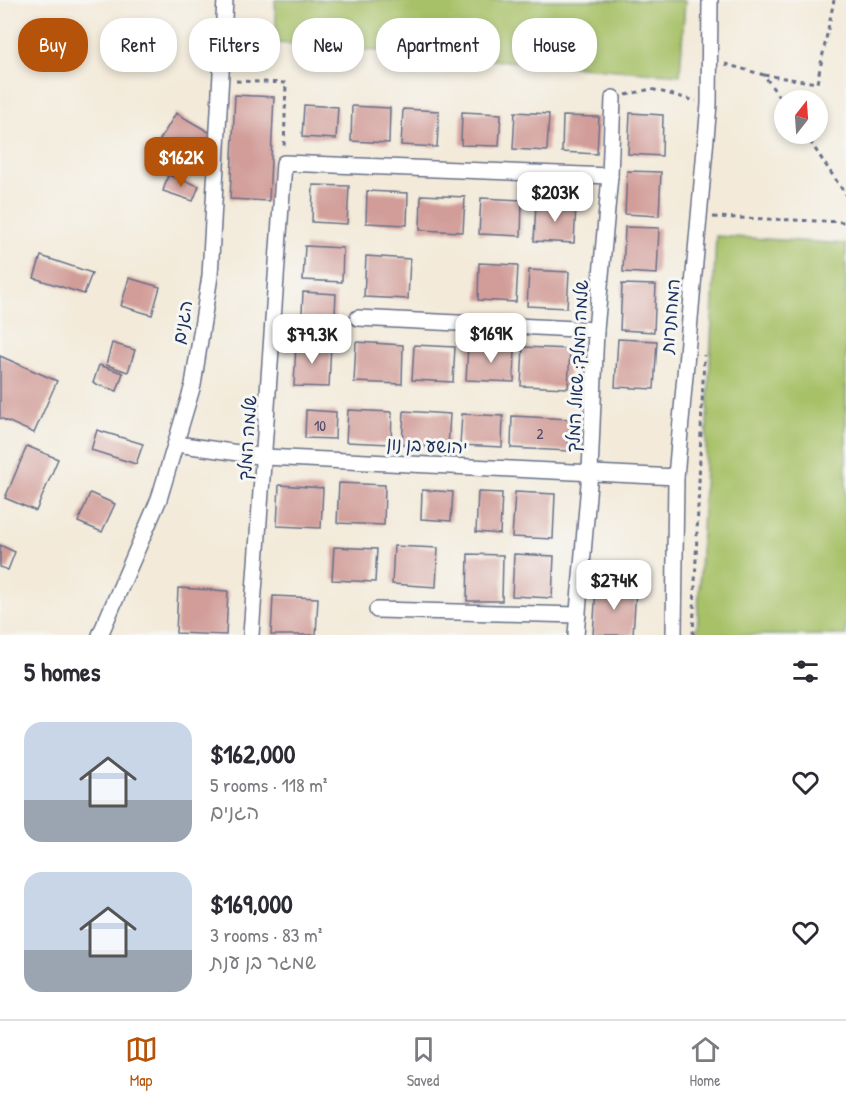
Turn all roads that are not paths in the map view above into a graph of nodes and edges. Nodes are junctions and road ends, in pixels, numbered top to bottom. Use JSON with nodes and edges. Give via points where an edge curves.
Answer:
{"nodes":[{"id":1,"x":225,"y":0,"type":"edge"},
{"id":2,"x":710,"y":0,"type":"edge"},
{"id":3,"x":613,"y":98,"type":"road end"},
{"id":4,"x":610,"y":176,"type":"junction"},
{"id":5,"x":358,"y":318,"type":"dead end"},
{"id":6,"x":596,"y":330,"type":"junction"},
{"id":7,"x":177,"y":444,"type":"junction"},
{"id":8,"x":265,"y":457,"type":"junction"},
{"id":9,"x":590,"y":472,"type":"junction"},
{"id":10,"x":676,"y":477,"type":"junction"},
{"id":11,"x":377,"y":610,"type":"dead end"},
{"id":12,"x":578,"y":615,"type":"junction"},
{"id":13,"x":100,"y":635,"type":"edge"},
{"id":14,"x":251,"y":635,"type":"edge"},
{"id":15,"x":576,"y":635,"type":"edge"},
{"id":16,"x":674,"y":635,"type":"edge"}],
"edges":[{"from":1,"to":7,"type":"street","name":"הגנים","via":[[210,276],[193,385]]},
{"from":2,"to":10,"type":"street","name":"המחתרות","via":[[706,217]]},
{"from":3,"to":4,"type":"street","name":"שלמה המלך; שאול המלך"},
{"from":4,"to":6,"type":"street","name":"שלמה המלך; שאול המלך"},
{"from":4,"to":8,"type":"street","name":"שלמה המלך","via":[[284,163]]},
{"from":5,"to":6,"type":"street"},
{"from":6,"to":9,"type":"street","name":"שלמה המלך; שאול המלך"},
{"from":7,"to":8,"type":"street","name":"יהושע בן נון"},
{"from":7,"to":13,"type":"street","name":"הגנים","via":[[159,499]]},
{"from":8,"to":9,"type":"street","name":"יהושע בן נון"},
{"from":8,"to":14,"type":"street","name":"שלמה המלך"},
{"from":9,"to":10,"type":"street","name":"יהושע בן נון"},
{"from":9,"to":12,"type":"street","name":"שלמה המלך; שאול המלך"},
{"from":10,"to":16,"type":"street","name":"המחתרות"},
{"from":11,"to":12,"type":"street"},
{"from":12,"to":15,"type":"street","name":"שלמה המלך; שאול המלך"}]}
